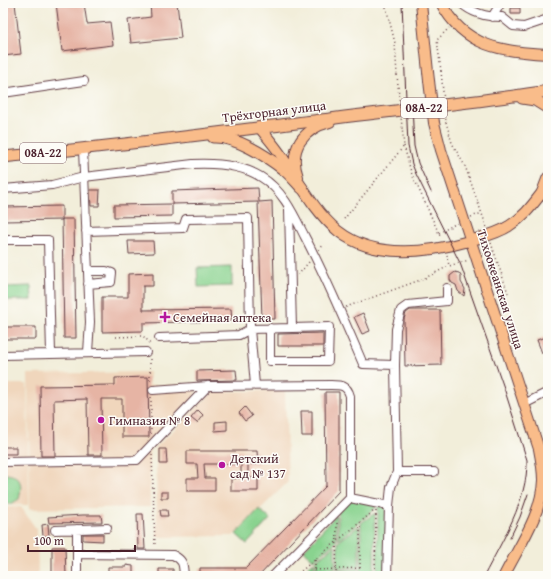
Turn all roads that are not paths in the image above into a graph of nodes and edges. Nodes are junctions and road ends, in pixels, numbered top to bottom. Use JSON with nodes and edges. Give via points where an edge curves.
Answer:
{"nodes":[{"id":1,"x":421,"y":3,"type":"edge"},
{"id":2,"x":441,"y":3,"type":"edge"},
{"id":3,"x":461,"y":3,"type":"edge"},
{"id":4,"x":500,"y":3,"type":"edge"},
{"id":5,"x":492,"y":17,"type":"junction"},
{"id":6,"x":548,"y":19,"type":"edge"},
{"id":7,"x":548,"y":54,"type":"edge"},
{"id":8,"x":84,"y":81,"type":"dead end"},
{"id":9,"x":548,"y":91,"type":"edge"},
{"id":10,"x":3,"y":93,"type":"edge"},
{"id":11,"x":488,"y":100,"type":"junction"},
{"id":12,"x":548,"y":108,"type":"edge"},
{"id":13,"x":360,"y":115,"type":"junction"},
{"id":14,"x":259,"y":127,"type":"junction"},
{"id":15,"x":172,"y":137,"type":"junction"},
{"id":16,"x":83,"y":149,"type":"junction"},
{"id":17,"x":3,"y":157,"type":"edge"},
{"id":18,"x":84,"y":177,"type":"junction"},
{"id":19,"x":548,"y":178,"type":"edge"},
{"id":20,"x":302,"y":188,"type":"junction"},
{"id":21,"x":545,"y":188,"type":"edge"},
{"id":22,"x":3,"y":189,"type":"edge"},
{"id":23,"x":289,"y":206,"type":"junction"},
{"id":24,"x":86,"y":232,"type":"junction"},
{"id":25,"x":3,"y":240,"type":"edge"},
{"id":26,"x":471,"y":240,"type":"junction"},
{"id":27,"x":88,"y":271,"type":"junction"},
{"id":28,"x":88,"y":284,"type":"junction"},
{"id":29,"x":447,"y":288,"type":"dead end"},
{"id":30,"x":270,"y":328,"type":"junction"},
{"id":31,"x":292,"y":328,"type":"junction"},
{"id":32,"x":250,"y":329,"type":"junction"},
{"id":33,"x":159,"y":338,"type":"dead end"},
{"id":34,"x":88,"y":352,"type":"junction"},
{"id":35,"x":51,"y":353,"type":"junction"},
{"id":36,"x":148,"y":353,"type":"road end"},
{"id":37,"x":3,"y":355,"type":"edge"},
{"id":38,"x":395,"y":365,"type":"junction"},
{"id":39,"x":255,"y":385,"type":"junction"},
{"id":40,"x":208,"y":386,"type":"junction"},
{"id":41,"x":151,"y":392,"type":"road end"},
{"id":42,"x":548,"y":392,"type":"edge"},
{"id":43,"x":524,"y":404,"type":"junction"},
{"id":44,"x":3,"y":462,"type":"edge"},
{"id":45,"x":545,"y":469,"type":"edge"},
{"id":46,"x":397,"y":472,"type":"junction"},
{"id":47,"x":434,"y":472,"type":"dead end"},
{"id":48,"x":350,"y":498,"type":"junction"},
{"id":49,"x":389,"y":506,"type":"junction"},
{"id":50,"x":107,"y":528,"type":"dead end"},
{"id":51,"x":77,"y":529,"type":"junction"},
{"id":52,"x":55,"y":530,"type":"dead end"},
{"id":53,"x":77,"y":554,"type":"junction"},
{"id":54,"x":77,"y":576,"type":"edge"},
{"id":55,"x":184,"y":576,"type":"edge"},
{"id":56,"x":273,"y":576,"type":"edge"},
{"id":57,"x":387,"y":576,"type":"edge"},
{"id":58,"x":504,"y":576,"type":"edge"}],
"edges":[{"from":1,"to":26,"type":"main road","name":"Тихоокеанская улица","bridge":true,"via":[[434,123]]},
{"from":2,"to":7,"type":"main road","via":[[465,34],[483,43],[501,50]]},
{"from":3,"to":5,"type":"street","via":[[476,12]]},
{"from":4,"to":5,"type":"street"},
{"from":5,"to":6,"type":"street","via":[[502,17],[513,26],[524,27]]},
{"from":8,"to":10,"type":"street"},
{"from":9,"to":11,"type":"highway","name":"Трёхгорная улица","number":"08А-22"},
{"from":11,"to":12,"type":"highway","via":[[522,98],[535,100]]},
{"from":11,"to":13,"type":"highway","name":"Трёхгорная улица","number":"08А-22"},
{"from":13,"to":14,"type":"highway","name":"Трёхгорная улица","number":"08А-22"},
{"from":13,"to":20,"type":"main road","via":[[321,124],[302,138],[295,159]]},
{"from":14,"to":15,"type":"highway","name":"Трёхгорная улица","number":"08А-22"},
{"from":14,"to":20,"type":"main road"},
{"from":15,"to":16,"type":"highway","name":"Трёхгорная улица","number":"08А-22"},
{"from":15,"to":20,"type":"highway","via":[[218,137],[235,141],[284,169]]},
{"from":16,"to":17,"type":"highway","name":"Трёхгорная улица","number":"08А-22"},
{"from":16,"to":18,"type":"street"},
{"from":18,"to":22,"type":"street","via":[[52,185]]},
{"from":18,"to":23,"type":"street","via":[[210,164],[245,169],[261,177],[275,188]]},
{"from":18,"to":24,"type":"street"},
{"from":19,"to":21,"type":"highway"},
{"from":20,"to":26,"type":"main road","via":[[338,231],[358,243],[396,252],[445,247]]},
{"from":21,"to":26,"type":"main road","via":[[536,202],[508,227]]},
{"from":23,"to":31,"type":"street"},
{"from":23,"to":38,"type":"street","via":[[340,309],[363,364]]},
{"from":24,"to":27,"type":"street"},
{"from":24,"to":32,"type":"street","via":[[183,228],[186,219],[248,218]]},
{"from":25,"to":35,"type":"street","via":[[48,240]]},
{"from":26,"to":43,"type":"main road","name":"Тихоокеанская улица"},
{"from":27,"to":28,"type":"street"},
{"from":27,"to":28,"type":"street","via":[[112,273],[111,282]]},
{"from":28,"to":34,"type":"street"},
{"from":29,"to":38,"type":"street","via":[[447,301],[408,305],[401,310],[396,329]]},
{"from":30,"to":31,"type":"street"},
{"from":30,"to":31,"type":"street","via":[[270,361],[328,361],[329,327]]},
{"from":30,"to":32,"type":"street"},
{"from":32,"to":33,"type":"street","via":[[239,336]]},
{"from":32,"to":39,"type":"street"},
{"from":34,"to":35,"type":"street"},
{"from":34,"to":36,"type":"street"},
{"from":35,"to":37,"type":"street"},
{"from":38,"to":46,"type":"street"},
{"from":39,"to":40,"type":"street"},
{"from":39,"to":48,"type":"street","via":[[337,385],[348,390]]},
{"from":40,"to":41,"type":"street"},
{"from":40,"to":44,"type":"street","via":[[137,460]]},
{"from":42,"to":43,"type":"street"},
{"from":43,"to":45,"type":"main road","name":"Тихоокеанская улица"},
{"from":45,"to":58,"type":"main road","name":"Тихоокеанская улица","via":[[536,511]]},
{"from":46,"to":47,"type":"street"},
{"from":46,"to":49,"type":"street","via":[[391,487]]},
{"from":48,"to":49,"type":"street"},
{"from":48,"to":56,"type":"street"},
{"from":49,"to":57,"type":"street"},
{"from":50,"to":51,"type":"street"},
{"from":51,"to":52,"type":"street"},
{"from":51,"to":53,"type":"street"},
{"from":53,"to":54,"type":"street"},
{"from":53,"to":55,"type":"street","via":[[173,555],[181,559]]}]}
